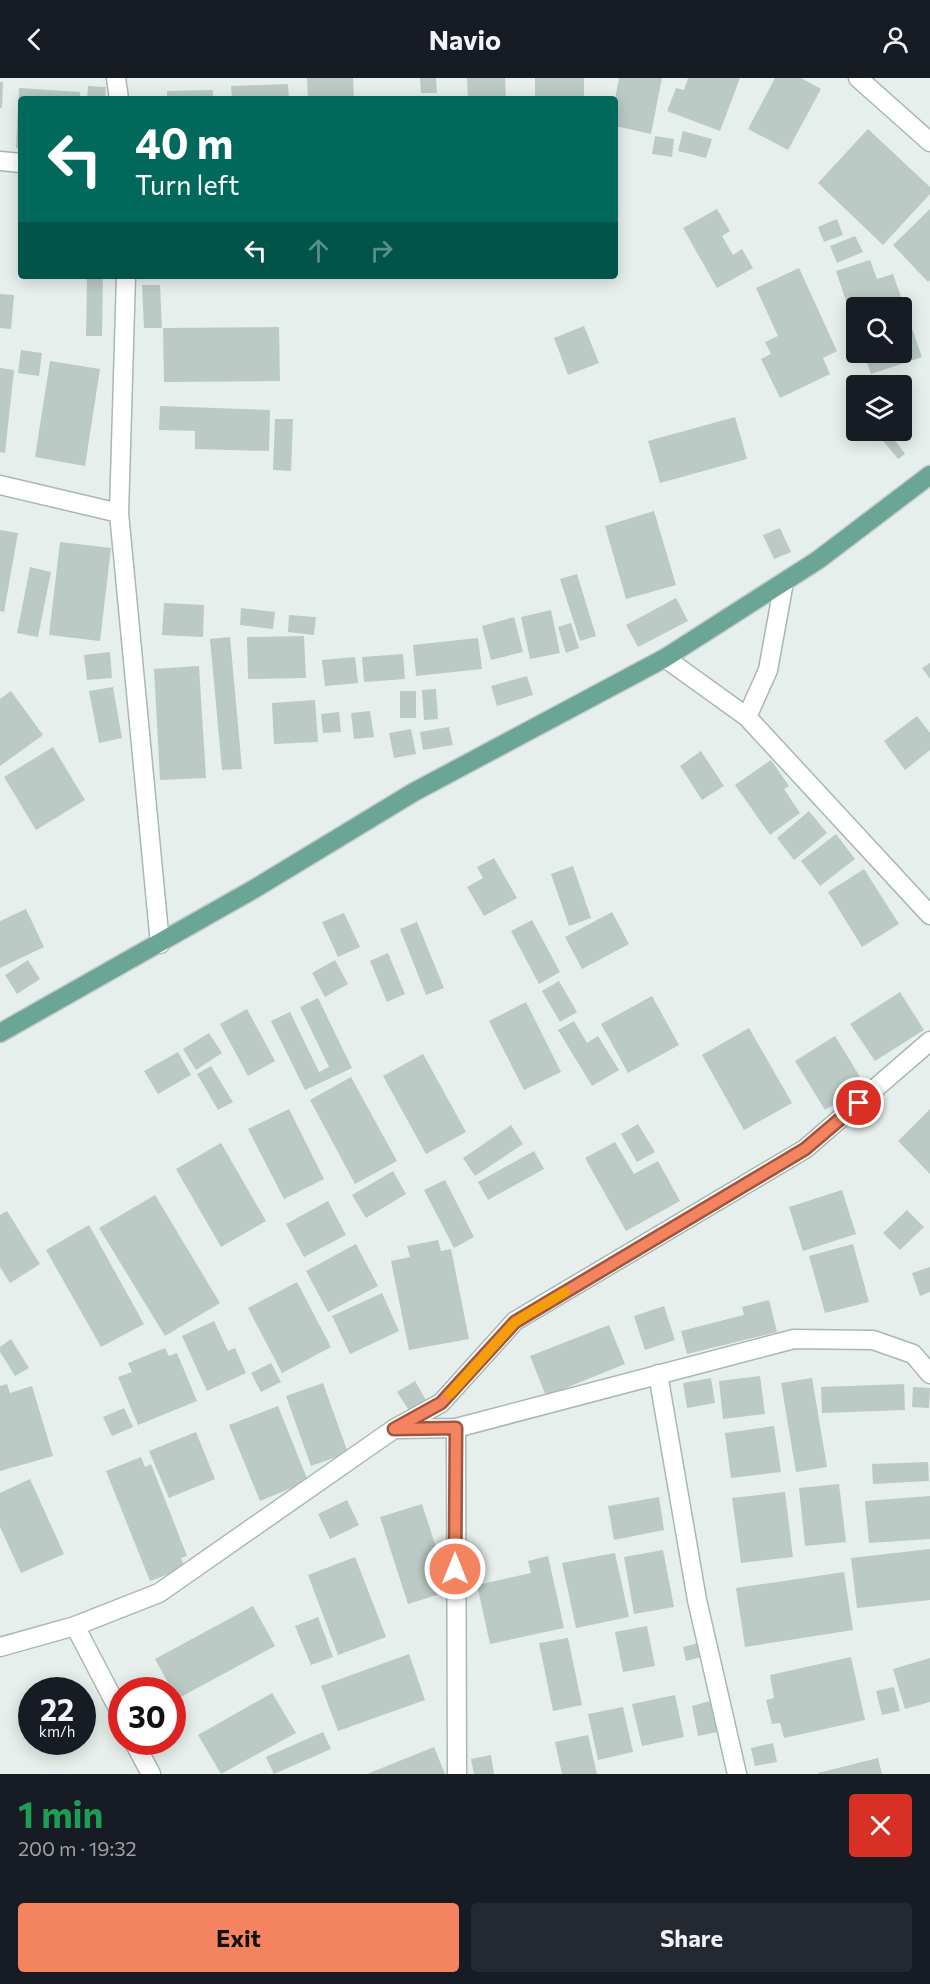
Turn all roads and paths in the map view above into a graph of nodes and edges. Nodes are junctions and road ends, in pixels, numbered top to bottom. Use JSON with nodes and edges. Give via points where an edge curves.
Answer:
{"nodes":[{"id":1,"x":116,"y":78,"type":"edge"},
{"id":2,"x":858,"y":78,"type":"edge"},
{"id":3,"x":119,"y":96,"type":"edge"},
{"id":4,"x":930,"y":142,"type":"edge"},
{"id":5,"x":0,"y":161,"type":"edge"},
{"id":6,"x":18,"y":163,"type":"edge"},
{"id":7,"x":126,"y":279,"type":"edge"},
{"id":8,"x":930,"y":476,"type":"edge"},
{"id":9,"x":0,"y":485,"type":"edge"},
{"id":10,"x":119,"y":513,"type":"junction"},
{"id":11,"x":784,"y":582,"type":"junction"},
{"id":12,"x":665,"y":658,"type":"junction"},
{"id":13,"x":747,"y":717,"type":"junction"},
{"id":14,"x":930,"y":915,"type":"edge"},
{"id":15,"x":160,"y":944,"type":"junction"},
{"id":16,"x":0,"y":1034,"type":"edge"},
{"id":17,"x":930,"y":1041,"type":"edge"},
{"id":18,"x":658,"y":1374,"type":"junction"},
{"id":19,"x":930,"y":1374,"type":"edge"},
{"id":20,"x":456,"y":1428,"type":"junction"},
{"id":21,"x":394,"y":1429,"type":"junction"},
{"id":22,"x":75,"y":1626,"type":"junction"},
{"id":23,"x":0,"y":1647,"type":"edge"},
{"id":24,"x":108,"y":1689,"type":"edge"},
{"id":25,"x":141,"y":1755,"type":"edge"},
{"id":26,"x":151,"y":1774,"type":"edge"},
{"id":27,"x":457,"y":1774,"type":"edge"},
{"id":28,"x":737,"y":1774,"type":"edge"}],
"edges":[{"from":1,"to":3,"type":"street"},
{"from":2,"to":4,"type":"street"},
{"from":5,"to":6,"type":"street"},
{"from":7,"to":10,"type":"street"},
{"from":8,"to":11,"type":"main road"},
{"from":9,"to":10,"type":"street"},
{"from":10,"to":15,"type":"street"},
{"from":11,"to":12,"type":"main road"},
{"from":11,"to":13,"type":"street","via":[[768,670]]},
{"from":12,"to":13,"type":"street"},
{"from":12,"to":15,"type":"main road","via":[[414,792]]},
{"from":13,"to":14,"type":"street"},
{"from":15,"to":16,"type":"main road"},
{"from":17,"to":21,"type":"street","via":[[805,1149],[515,1322],[441,1403]]},
{"from":18,"to":19,"type":"street","via":[[794,1340],[873,1340],[913,1354]]},
{"from":18,"to":20,"type":"street"},
{"from":18,"to":28,"type":"street","via":[[697,1600]]},
{"from":20,"to":21,"type":"street"},
{"from":20,"to":27,"type":"street"},
{"from":21,"to":22,"type":"street","via":[[159,1593]]},
{"from":22,"to":23,"type":"street"},
{"from":22,"to":24,"type":"street"},
{"from":25,"to":26,"type":"street"}]}
